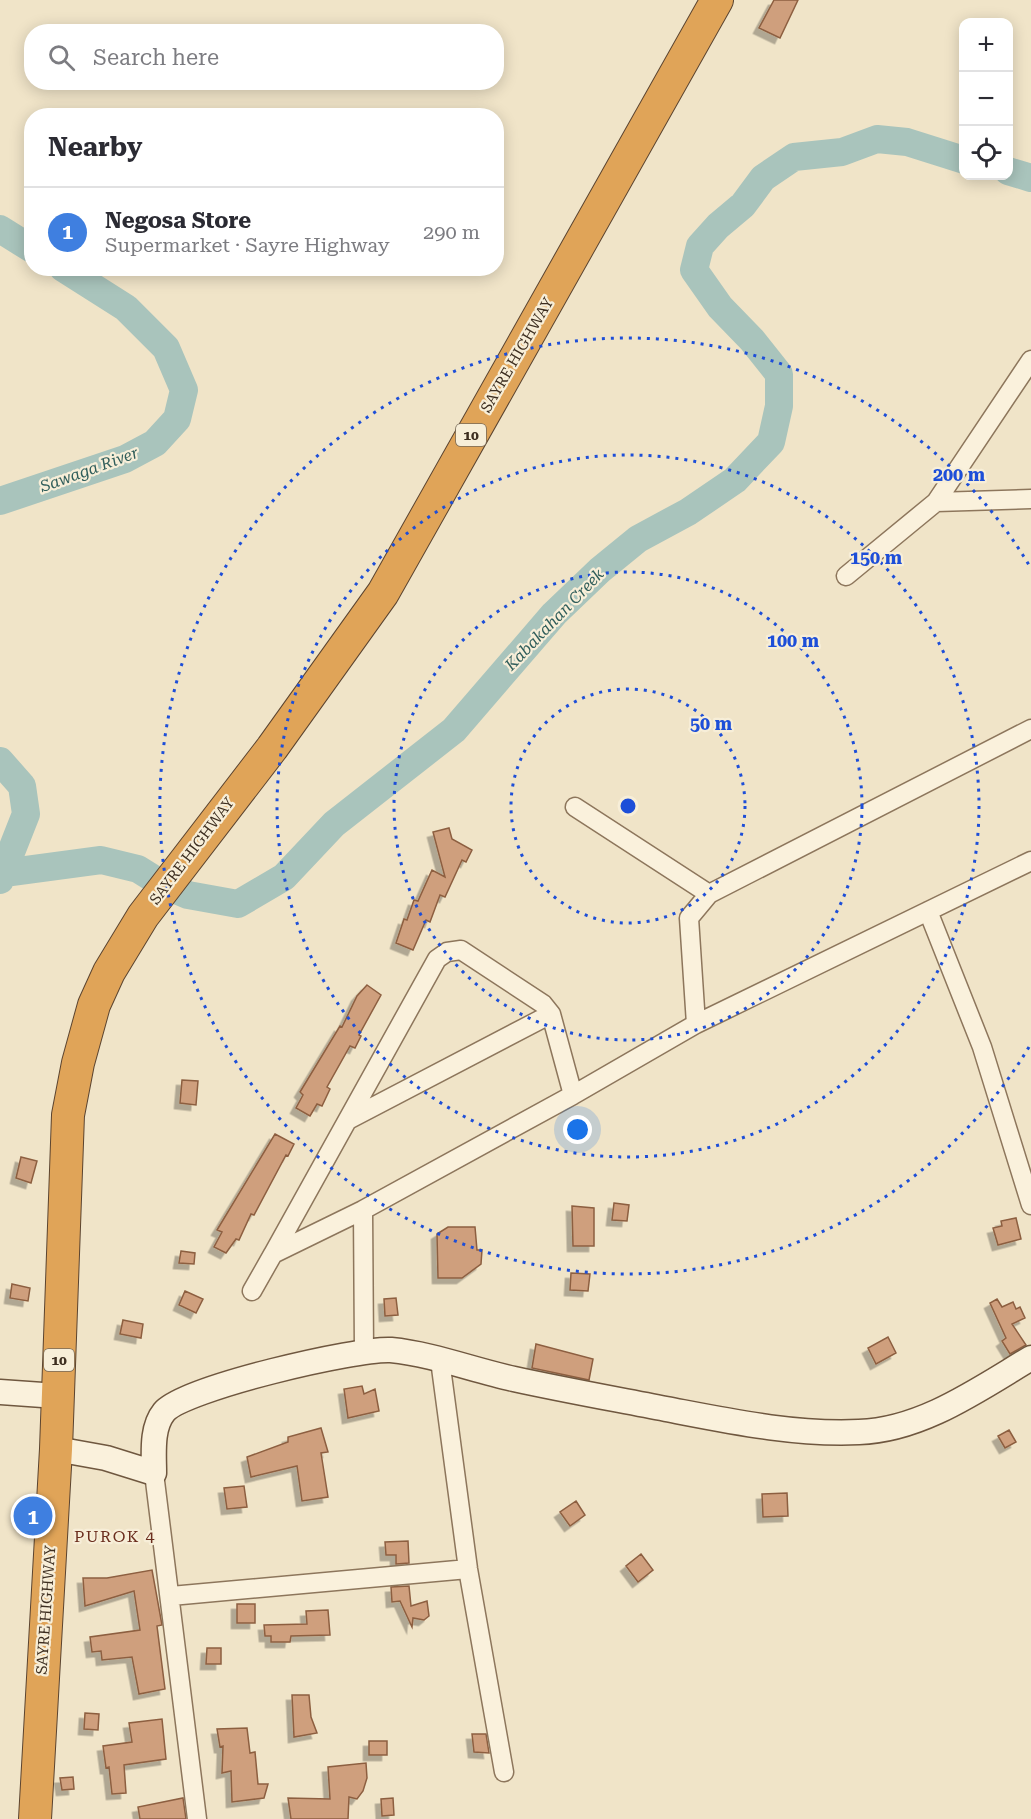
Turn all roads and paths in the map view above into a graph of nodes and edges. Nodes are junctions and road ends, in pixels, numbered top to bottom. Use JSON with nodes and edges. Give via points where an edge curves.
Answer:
{"nodes":[{"id":1,"x":717,"y":0,"type":"edge"},
{"id":2,"x":1031,"y":360,"type":"edge"},
{"id":3,"x":1031,"y":500,"type":"edge"},
{"id":4,"x":936,"y":502,"type":"junction"},
{"id":5,"x":846,"y":576,"type":"dead end"},
{"id":6,"x":1031,"y":729,"type":"edge"},
{"id":7,"x":574,"y":807,"type":"dead end"},
{"id":8,"x":1031,"y":861,"type":"edge"},
{"id":9,"x":709,"y":894,"type":"junction"},
{"id":10,"x":928,"y":910,"type":"junction"},
{"id":11,"x":551,"y":1014,"type":"junction"},
{"id":12,"x":696,"y":1024,"type":"junction"},
{"id":13,"x":573,"y":1095,"type":"junction"},
{"id":14,"x":347,"y":1121,"type":"junction"},
{"id":15,"x":1031,"y":1205,"type":"edge"},
{"id":16,"x":363,"y":1210,"type":"junction"},
{"id":17,"x":273,"y":1254,"type":"junction"},
{"id":18,"x":252,"y":1291,"type":"dead end"},
{"id":19,"x":364,"y":1352,"type":"junction"},
{"id":20,"x":1031,"y":1358,"type":"edge"},
{"id":21,"x":440,"y":1360,"type":"junction"},
{"id":22,"x":0,"y":1392,"type":"edge"},
{"id":23,"x":57,"y":1396,"type":"junction"},
{"id":24,"x":56,"y":1449,"type":"junction"},
{"id":25,"x":154,"y":1473,"type":"junction"},
{"id":26,"x":468,"y":1569,"type":"junction"},
{"id":27,"x":171,"y":1596,"type":"junction"},
{"id":28,"x":504,"y":1772,"type":"dead end"},
{"id":29,"x":34,"y":1819,"type":"edge"},
{"id":30,"x":197,"y":1819,"type":"edge"}],
"edges":[{"from":1,"to":23,"type":"highway","name":"SAYRE HIGHWAY","number":"10","via":[[383,593],[272,748],[143,916],[109,972],[94,1005],[68,1115]]},
{"from":2,"to":4,"type":"street"},
{"from":3,"to":4,"type":"street"},
{"from":4,"to":5,"type":"street"},
{"from":6,"to":9,"type":"street"},
{"from":7,"to":9,"type":"street"},
{"from":8,"to":10,"type":"street"},
{"from":9,"to":12,"type":"street","via":[[689,918]]},
{"from":10,"to":12,"type":"street"},
{"from":10,"to":15,"type":"street","via":[[982,1047]]},
{"from":11,"to":13,"type":"street"},
{"from":11,"to":14,"type":"street"},
{"from":11,"to":14,"type":"street","via":[[543,1004],[477,959],[461,950],[447,952],[437,959]]},
{"from":12,"to":13,"type":"street"},
{"from":13,"to":16,"type":"street"},
{"from":14,"to":17,"type":"street"},
{"from":16,"to":17,"type":"street"},
{"from":16,"to":19,"type":"street"},
{"from":17,"to":18,"type":"street"},
{"from":19,"to":21,"type":"street","via":[[387,1350]]},
{"from":19,"to":25,"type":"street","via":[[245,1380],[173,1403],[157,1421]]},
{"from":20,"to":21,"type":"street","via":[[944,1408],[903,1424],[861,1432],[725,1421]]},
{"from":21,"to":26,"type":"street"},
{"from":22,"to":23,"type":"street"},
{"from":23,"to":24,"type":"highway","name":"SAYRE HIGHWAY","number":"10"},
{"from":24,"to":25,"type":"street","via":[[106,1458]]},
{"from":24,"to":29,"type":"highway","name":"SAYRE HIGHWAY","number":"10"},
{"from":25,"to":27,"type":"street"},
{"from":26,"to":27,"type":"street"},
{"from":26,"to":28,"type":"street"},
{"from":27,"to":30,"type":"street"}]}
